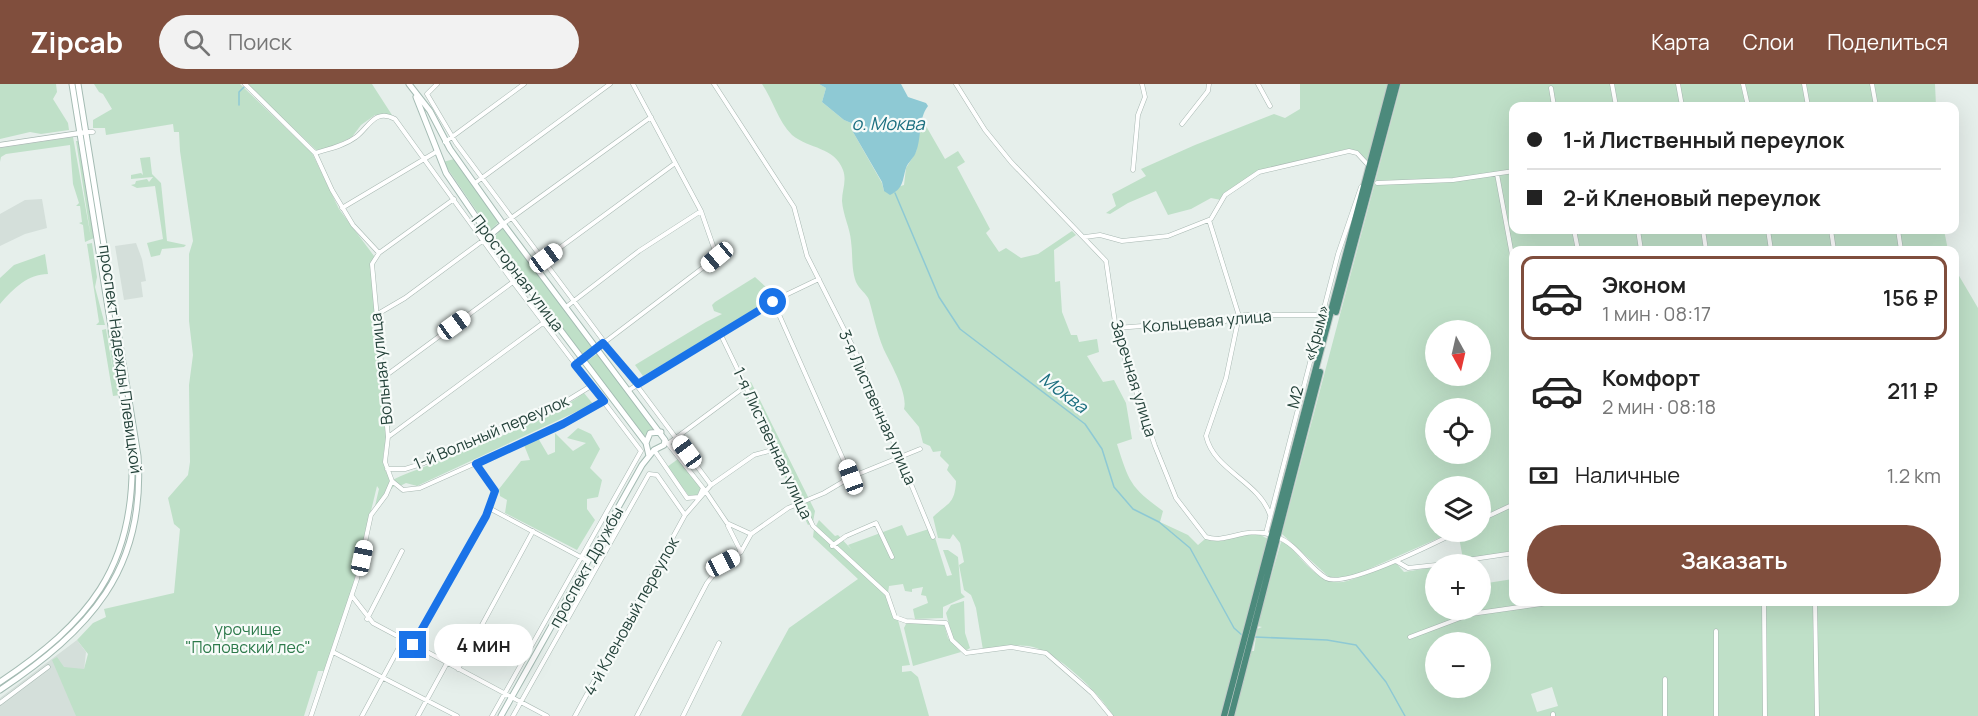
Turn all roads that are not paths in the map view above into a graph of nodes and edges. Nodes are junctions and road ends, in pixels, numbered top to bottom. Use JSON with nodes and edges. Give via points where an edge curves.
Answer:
{"nodes":[{"id":1,"x":72,"y":84,"type":"edge"},
{"id":2,"x":78,"y":84,"type":"edge"},
{"id":3,"x":245,"y":84,"type":"edge"},
{"id":4,"x":409,"y":84,"type":"edge"},
{"id":5,"x":437,"y":84,"type":"edge"},
{"id":6,"x":524,"y":84,"type":"edge"},
{"id":7,"x":610,"y":84,"type":"edge"},
{"id":8,"x":633,"y":84,"type":"edge"},
{"id":9,"x":714,"y":84,"type":"edge"},
{"id":10,"x":956,"y":84,"type":"edge"},
{"id":11,"x":1142,"y":84,"type":"edge"},
{"id":12,"x":1209,"y":84,"type":"edge"},
{"id":13,"x":1258,"y":84,"type":"edge"},
{"id":14,"x":1391,"y":84,"type":"edge"},
{"id":15,"x":1397,"y":84,"type":"edge"},
{"id":16,"x":1612,"y":84,"type":"edge"},
{"id":17,"x":1677,"y":84,"type":"edge"},
{"id":18,"x":1743,"y":84,"type":"edge"},
{"id":19,"x":1804,"y":84,"type":"edge"},
{"id":20,"x":1872,"y":84,"type":"edge"},
{"id":21,"x":1551,"y":88,"type":"dead end"},
{"id":22,"x":1553,"y":102,"type":"edge"},
{"id":23,"x":1615,"y":102,"type":"edge"},
{"id":24,"x":1681,"y":102,"type":"edge"},
{"id":25,"x":1747,"y":102,"type":"edge"},
{"id":26,"x":1807,"y":102,"type":"edge"},
{"id":27,"x":1875,"y":102,"type":"edge"},
{"id":28,"x":1270,"y":106,"type":"dead end"},
{"id":29,"x":425,"y":109,"type":"junction"},
{"id":30,"x":651,"y":117,"type":"junction"},
{"id":31,"x":1182,"y":124,"type":"dead end"},
{"id":32,"x":87,"y":132,"type":"junction"},
{"id":33,"x":452,"y":137,"type":"junction"},
{"id":34,"x":445,"y":142,"type":"junction"},
{"id":35,"x":0,"y":145,"type":"edge"},
{"id":36,"x":436,"y":152,"type":"junction"},
{"id":37,"x":315,"y":153,"type":"junction"},
{"id":38,"x":423,"y":158,"type":"junction"},
{"id":39,"x":675,"y":164,"type":"junction"},
{"id":40,"x":1369,"y":166,"type":"junction"},
{"id":41,"x":1133,"y":170,"type":"dead end"},
{"id":42,"x":1509,"y":172,"type":"edge"},
{"id":43,"x":1497,"y":174,"type":"junction"},
{"id":44,"x":482,"y":177,"type":"junction"},
{"id":45,"x":1366,"y":180,"type":"junction"},
{"id":46,"x":475,"y":183,"type":"junction"},
{"id":47,"x":1377,"y":183,"type":"dead end"},
{"id":48,"x":454,"y":198,"type":"junction"},
{"id":49,"x":342,"y":208,"type":"junction"},
{"id":50,"x":701,"y":211,"type":"junction"},
{"id":51,"x":512,"y":218,"type":"junction"},
{"id":52,"x":1209,"y":220,"type":"junction"},
{"id":53,"x":503,"y":224,"type":"junction"},
{"id":54,"x":489,"y":236,"type":"junction"},
{"id":55,"x":1084,"y":237,"type":"junction"},
{"id":56,"x":484,"y":241,"type":"junction"},
{"id":57,"x":1510,"y":246,"type":"edge"},
{"id":58,"x":379,"y":253,"type":"junction"},
{"id":59,"x":543,"y":260,"type":"junction"},
{"id":60,"x":535,"y":266,"type":"junction"},
{"id":61,"x":819,"y":279,"type":"junction"},
{"id":62,"x":513,"y":282,"type":"junction"},
{"id":63,"x":573,"y":302,"type":"junction"},
{"id":64,"x":773,"y":302,"type":"junction"},
{"id":65,"x":566,"y":308,"type":"junction"},
{"id":66,"x":376,"y":315,"type":"junction"},
{"id":67,"x":1324,"y":315,"type":"junction"},
{"id":68,"x":1239,"y":316,"type":"junction"},
{"id":69,"x":543,"y":323,"type":"junction"},
{"id":70,"x":1116,"y":328,"type":"junction"},
{"id":71,"x":720,"y":333,"type":"junction"},
{"id":72,"x":603,"y":343,"type":"junction"},
{"id":73,"x":597,"y":348,"type":"junction"},
{"id":74,"x":582,"y":359,"type":"junction"},
{"id":75,"x":575,"y":365,"type":"junction"},
{"id":76,"x":383,"y":378,"type":"junction"},
{"id":77,"x":638,"y":384,"type":"junction"},
{"id":78,"x":591,"y":386,"type":"junction"},
{"id":79,"x":746,"y":386,"type":"junction"},
{"id":80,"x":628,"y":390,"type":"junction"},
{"id":81,"x":604,"y":401,"type":"junction"},
{"id":82,"x":661,"y":432,"type":"junction"},
{"id":83,"x":388,"y":437,"type":"junction"},
{"id":84,"x":676,"y":437,"type":"junction"},
{"id":85,"x":667,"y":442,"type":"junction"},
{"id":86,"x":647,"y":444,"type":"junction"},
{"id":87,"x":776,"y":449,"type":"junction"},
{"id":88,"x":920,"y":449,"type":"dead end"},
{"id":89,"x":654,"y":450,"type":"junction"},
{"id":90,"x":641,"y":451,"type":"junction"},
{"id":91,"x":901,"y":455,"type":"junction"},
{"id":92,"x":647,"y":458,"type":"junction"},
{"id":93,"x":476,"y":464,"type":"junction"},
{"id":94,"x":387,"y":469,"type":"junction"},
{"id":95,"x":851,"y":477,"type":"junction"},
{"id":96,"x":392,"y":481,"type":"junction"},
{"id":97,"x":711,"y":485,"type":"junction"},
{"id":98,"x":704,"y":489,"type":"junction"},
{"id":99,"x":801,"y":504,"type":"junction"},
{"id":100,"x":1509,"y":506,"type":"edge"},
{"id":101,"x":489,"y":508,"type":"junction"},
{"id":102,"x":686,"y":515,"type":"junction"},
{"id":103,"x":1491,"y":515,"type":"edge"},
{"id":104,"x":1271,"y":516,"type":"junction"},
{"id":105,"x":727,"y":524,"type":"junction"},
{"id":106,"x":533,"y":531,"type":"junction"},
{"id":107,"x":751,"y":534,"type":"junction"},
{"id":108,"x":1272,"y":535,"type":"junction"},
{"id":109,"x":933,"y":537,"type":"dead end"},
{"id":110,"x":1436,"y":542,"type":"edge"},
{"id":111,"x":832,"y":546,"type":"junction"},
{"id":112,"x":402,"y":551,"type":"dead end"},
{"id":113,"x":741,"y":552,"type":"junction"},
{"id":114,"x":1509,"y":555,"type":"edge"},
{"id":115,"x":581,"y":557,"type":"junction"},
{"id":116,"x":892,"y":557,"type":"dead end"},
{"id":117,"x":1491,"y":557,"type":"edge"},
{"id":118,"x":589,"y":561,"type":"junction"},
{"id":119,"x":1396,"y":561,"type":"junction"},
{"id":120,"x":1425,"y":566,"type":"edge"},
{"id":121,"x":351,"y":596,"type":"junction"},
{"id":122,"x":1527,"y":606,"type":"edge"},
{"id":123,"x":1764,"y":606,"type":"edge"},
{"id":124,"x":1815,"y":606,"type":"edge"},
{"id":125,"x":367,"y":619,"type":"junction"},
{"id":126,"x":1716,"y":631,"type":"dead end"},
{"id":127,"x":1410,"y":638,"type":"dead end"},
{"id":128,"x":403,"y":640,"type":"junction"},
{"id":129,"x":719,"y":643,"type":"dead end"},
{"id":130,"x":413,"y":645,"type":"junction"},
{"id":131,"x":332,"y":652,"type":"junction"},
{"id":132,"x":447,"y":663,"type":"junction"},
{"id":133,"x":48,"y":667,"type":"dead end"},
{"id":134,"x":459,"y":669,"type":"junction"},
{"id":135,"x":382,"y":678,"type":"junction"},
{"id":136,"x":1665,"y":679,"type":"dead end"},
{"id":137,"x":0,"y":682,"type":"edge"},
{"id":138,"x":0,"y":690,"type":"edge"},
{"id":139,"x":505,"y":693,"type":"junction"},
{"id":140,"x":514,"y":698,"type":"junction"},
{"id":141,"x":426,"y":700,"type":"junction"},
{"id":142,"x":522,"y":702,"type":"junction"},
{"id":143,"x":0,"y":704,"type":"edge"},
{"id":144,"x":311,"y":716,"type":"edge"},
{"id":145,"x":362,"y":716,"type":"edge"},
{"id":146,"x":418,"y":716,"type":"edge"},
{"id":147,"x":457,"y":716,"type":"edge"},
{"id":148,"x":492,"y":716,"type":"edge"},
{"id":149,"x":501,"y":716,"type":"edge"},
{"id":150,"x":513,"y":716,"type":"edge"},
{"id":151,"x":547,"y":716,"type":"edge"},
{"id":152,"x":575,"y":716,"type":"edge"},
{"id":153,"x":637,"y":716,"type":"edge"},
{"id":154,"x":683,"y":716,"type":"edge"},
{"id":155,"x":1111,"y":716,"type":"edge"},
{"id":156,"x":1224,"y":716,"type":"edge"},
{"id":157,"x":1231,"y":716,"type":"edge"},
{"id":158,"x":1665,"y":716,"type":"edge"},
{"id":159,"x":1716,"y":716,"type":"edge"},
{"id":160,"x":1766,"y":716,"type":"edge"},
{"id":161,"x":1817,"y":716,"type":"edge"}],
"edges":[{"from":1,"to":32,"type":"main road","name":"проспект Надежды Плевицкой"},
{"from":2,"to":32,"type":"main road","name":"проспект Надежды Плевицкой"},
{"from":3,"to":37,"type":"street"},
{"from":4,"to":29,"type":"main road","name":"Просторная улица"},
{"from":5,"to":33,"type":"street","via":[[428,92]]},
{"from":6,"to":33,"type":"street"},
{"from":7,"to":44,"type":"street"},
{"from":8,"to":30,"type":"street"},
{"from":9,"to":61,"type":"street","name":"3-я Лиственная улица","via":[[794,207],[809,262]]},
{"from":10,"to":55,"type":"street","name":"Заречная улица","via":[[1011,162]]},
{"from":11,"to":41,"type":"street","via":[[1145,97],[1138,116]]},
{"from":12,"to":31,"type":"street","via":[[1208,91]]},
{"from":13,"to":28,"type":"street"},
{"from":14,"to":40,"type":"highway","name":"М2"},
{"from":15,"to":157,"type":"highway","name":"«Крым»"},
{"from":16,"to":23,"type":"street"},
{"from":17,"to":24,"type":"street"},
{"from":18,"to":25,"type":"street"},
{"from":19,"to":26,"type":"street"},
{"from":20,"to":27,"type":"street"},
{"from":21,"to":22,"type":"street"},
{"from":29,"to":34,"type":"main road","name":"Просторная улица"},
{"from":29,"to":36,"type":"main road","name":"Просторная улица"},
{"from":30,"to":39,"type":"street"},
{"from":30,"to":51,"type":"street"},
{"from":32,"to":35,"type":"street"},
{"from":32,"to":137,"type":"main road","name":"проспект Надежды Плевицкой","via":[[132,457],[129,518],[110,572],[90,605],[55,642]]},
{"from":32,"to":138,"type":"main road","name":"проспект Надежды Плевицкой","via":[[138,456],[136,519],[116,575],[90,615],[51,652]]},
{"from":33,"to":34,"type":"street"},
{"from":33,"to":44,"type":"street"},
{"from":34,"to":46,"type":"main road","name":"Просторная улица"},
{"from":36,"to":38,"type":"street"},
{"from":36,"to":54,"type":"main road","name":"Просторная улица"},
{"from":37,"to":38,"type":"street","via":[[357,137],[365,125],[381,115],[395,119]]},
{"from":37,"to":49,"type":"street"},
{"from":38,"to":48,"type":"street"},
{"from":38,"to":49,"type":"street"},
{"from":39,"to":50,"type":"street"},
{"from":39,"to":59,"type":"street"},
{"from":40,"to":45,"type":"highway","name":"М2"},
{"from":40,"to":52,"type":"street","via":[[1357,153],[1349,152],[1268,168],[1225,195]]},
{"from":42,"to":43,"type":"street"},
{"from":43,"to":47,"type":"street"},
{"from":43,"to":57,"type":"street"},
{"from":44,"to":46,"type":"street"},
{"from":44,"to":51,"type":"street"},
{"from":45,"to":67,"type":"street","via":[[1338,254]]},
{"from":45,"to":108,"type":"highway","name":"М2"},
{"from":46,"to":53,"type":"main road","name":"Просторная улица"},
{"from":48,"to":56,"type":"street"},
{"from":48,"to":58,"type":"street"},
{"from":49,"to":58,"type":"street"},
{"from":50,"to":63,"type":"street","via":[[639,251]]},
{"from":50,"to":72,"type":"street","via":[[717,257]]},
{"from":51,"to":53,"type":"street"},
{"from":51,"to":59,"type":"street"},
{"from":52,"to":55,"type":"street","via":[[1168,236],[1131,241],[1100,235]]},
{"from":52,"to":68,"type":"street"},
{"from":53,"to":54,"type":"main road"},
{"from":53,"to":60,"type":"main road","name":"Просторная улица"},
{"from":54,"to":56,"type":"street"},
{"from":54,"to":74,"type":"main road","name":"Просторная улица"},
{"from":55,"to":70,"type":"street","name":"Заречная улица","via":[[1106,261]]},
{"from":56,"to":62,"type":"street"},
{"from":56,"to":66,"type":"street"},
{"from":58,"to":66,"type":"street","name":"Вольная улица","via":[[372,264]]},
{"from":59,"to":60,"type":"street"},
{"from":59,"to":63,"type":"street"},
{"from":60,"to":65,"type":"main road","name":"Просторная улица"},
{"from":61,"to":64,"type":"street"},
{"from":61,"to":91,"type":"street","name":"3-я Лиственная улица"},
{"from":62,"to":69,"type":"street"},
{"from":62,"to":76,"type":"street"},
{"from":63,"to":65,"type":"street"},
{"from":63,"to":72,"type":"street"},
{"from":64,"to":71,"type":"street"},
{"from":64,"to":95,"type":"street"},
{"from":65,"to":73,"type":"main road","name":"Просторная улица"},
{"from":66,"to":76,"type":"street","name":"Вольная улица"},
{"from":67,"to":68,"type":"street","name":"Кольцевая улица"},
{"from":67,"to":104,"type":"street"},
{"from":68,"to":70,"type":"street","name":"Кольцевая улица","via":[[1186,326]]},
{"from":68,"to":104,"type":"street","via":[[1226,378],[1206,436],[1217,459],[1265,502]]},
{"from":69,"to":75,"type":"street"},
{"from":69,"to":83,"type":"street"},
{"from":70,"to":108,"type":"street","name":"Заречная улица","via":[[1168,482],[1200,532],[1212,539],[1255,530]]},
{"from":71,"to":77,"type":"street"},
{"from":71,"to":79,"type":"street","name":"1-я Лиственная улица"},
{"from":72,"to":73,"type":"street"},
{"from":72,"to":77,"type":"street"},
{"from":73,"to":74,"type":"main road"},
{"from":73,"to":80,"type":"main road","name":"Просторная улица"},
{"from":74,"to":75,"type":"street"},
{"from":74,"to":86,"type":"main road","name":"Просторная улица"},
{"from":75,"to":78,"type":"street"},
{"from":76,"to":83,"type":"street","name":"Вольная улица"},
{"from":77,"to":80,"type":"street"},
{"from":77,"to":84,"type":"street"},
{"from":78,"to":81,"type":"street"},
{"from":78,"to":94,"type":"street","name":"1-й Вольный переулок","via":[[560,405],[424,463]]},
{"from":79,"to":84,"type":"street"},
{"from":79,"to":87,"type":"street","name":"1-я Лиственная улица"},
{"from":80,"to":82,"type":"main road","name":"Просторная улица"},
{"from":81,"to":90,"type":"street"},
{"from":81,"to":93,"type":"street"},
{"from":82,"to":85,"type":"main road"},
{"from":82,"to":86,"type":"main road","via":[[650,433]]},
{"from":83,"to":94,"type":"street","name":"Вольная улица","via":[[384,456]]},
{"from":84,"to":85,"type":"street"},
{"from":84,"to":97,"type":"street"},
{"from":85,"to":89,"type":"main road"},
{"from":85,"to":98,"type":"street"},
{"from":86,"to":89,"type":"main road"},
{"from":86,"to":92,"type":"main road"},
{"from":87,"to":97,"type":"street","name":"4-й Кленовый переулок","via":[[754,455]]},
{"from":87,"to":99,"type":"street","name":"1-я Лиственная улица"},
{"from":88,"to":91,"type":"street"},
{"from":89,"to":92,"type":"main road","name":"проспект Дружбы"},
{"from":89,"to":98,"type":"street","via":[[687,498],[699,497]]},
{"from":90,"to":92,"type":"street"},
{"from":90,"to":115,"type":"street"},
{"from":91,"to":95,"type":"street"},
{"from":91,"to":109,"type":"street","name":"3-я Лиственная улица"},
{"from":92,"to":118,"type":"main road","name":"проспект Дружбы"},
{"from":93,"to":96,"type":"street","via":[[413,490],[403,490]]},
{"from":93,"to":101,"type":"street","via":[[495,491]]},
{"from":94,"to":96,"type":"street","name":"Вольная улица"},
{"from":95,"to":99,"type":"street"},
{"from":96,"to":121,"type":"street","via":[[371,515]]},
{"from":97,"to":98,"type":"street","name":"4-й Кленовый переулок"},
{"from":98,"to":102,"type":"street","name":"4-й Кленовый переулок"},
{"from":98,"to":105,"type":"street"},
{"from":99,"to":107,"type":"street","via":[[782,511]]},
{"from":99,"to":111,"type":"street","name":"1-я Лиственная улица","via":[[813,526]]},
{"from":100,"to":103,"type":"street"},
{"from":101,"to":106,"type":"street"},
{"from":101,"to":130,"type":"street"},
{"from":102,"to":142,"type":"street","via":[[657,475],[649,474]]},
{"from":102,"to":152,"type":"street","name":"4-й Кленовый переулок"},
{"from":104,"to":108,"type":"street"},
{"from":105,"to":107,"type":"street"},
{"from":105,"to":113,"type":"street"},
{"from":106,"to":115,"type":"street"},
{"from":106,"to":134,"type":"street"},
{"from":107,"to":113,"type":"street"},
{"from":108,"to":119,"type":"street","via":[[1286,540],[1318,572],[1334,581]]},
{"from":108,"to":156,"type":"highway","name":"М2"},
{"from":110,"to":119,"type":"street"},
{"from":111,"to":116,"type":"street","via":[[876,523]]},
{"from":111,"to":155,"type":"street","name":"1-я Лиственная улица","via":[[887,594],[895,617],[946,623],[952,640],[966,653],[1011,648],[1046,653],[1092,693]]},
{"from":112,"to":125,"type":"street"},
{"from":113,"to":153,"type":"street","via":[[723,563],[707,583]]},
{"from":114,"to":117,"type":"street"},
{"from":115,"to":118,"type":"street"},
{"from":115,"to":139,"type":"street"},
{"from":118,"to":140,"type":"main road","name":"проспект Дружбы"},
{"from":119,"to":120,"type":"street","via":[[1408,568]]},
{"from":121,"to":125,"type":"street"},
{"from":121,"to":131,"type":"street"},
{"from":122,"to":127,"type":"street","via":[[1471,614]]},
{"from":123,"to":160,"type":"street"},
{"from":124,"to":161,"type":"street"},
{"from":125,"to":128,"type":"street"},
{"from":126,"to":159,"type":"street"},
{"from":128,"to":130,"type":"street"},
{"from":128,"to":135,"type":"street"},
{"from":129,"to":154,"type":"street"},
{"from":130,"to":132,"type":"street"},
{"from":131,"to":135,"type":"street"},
{"from":131,"to":144,"type":"street"},
{"from":132,"to":134,"type":"street"},
{"from":132,"to":141,"type":"street"},
{"from":133,"to":143,"type":"street"},
{"from":134,"to":139,"type":"street"},
{"from":135,"to":141,"type":"street"},
{"from":135,"to":145,"type":"street"},
{"from":136,"to":158,"type":"street"},
{"from":139,"to":140,"type":"street"},
{"from":139,"to":148,"type":"street"},
{"from":140,"to":142,"type":"street"},
{"from":140,"to":149,"type":"main road","name":"проспект Дружбы"},
{"from":141,"to":146,"type":"street"},
{"from":141,"to":147,"type":"street"},
{"from":142,"to":150,"type":"street"},
{"from":142,"to":151,"type":"street"}]}
